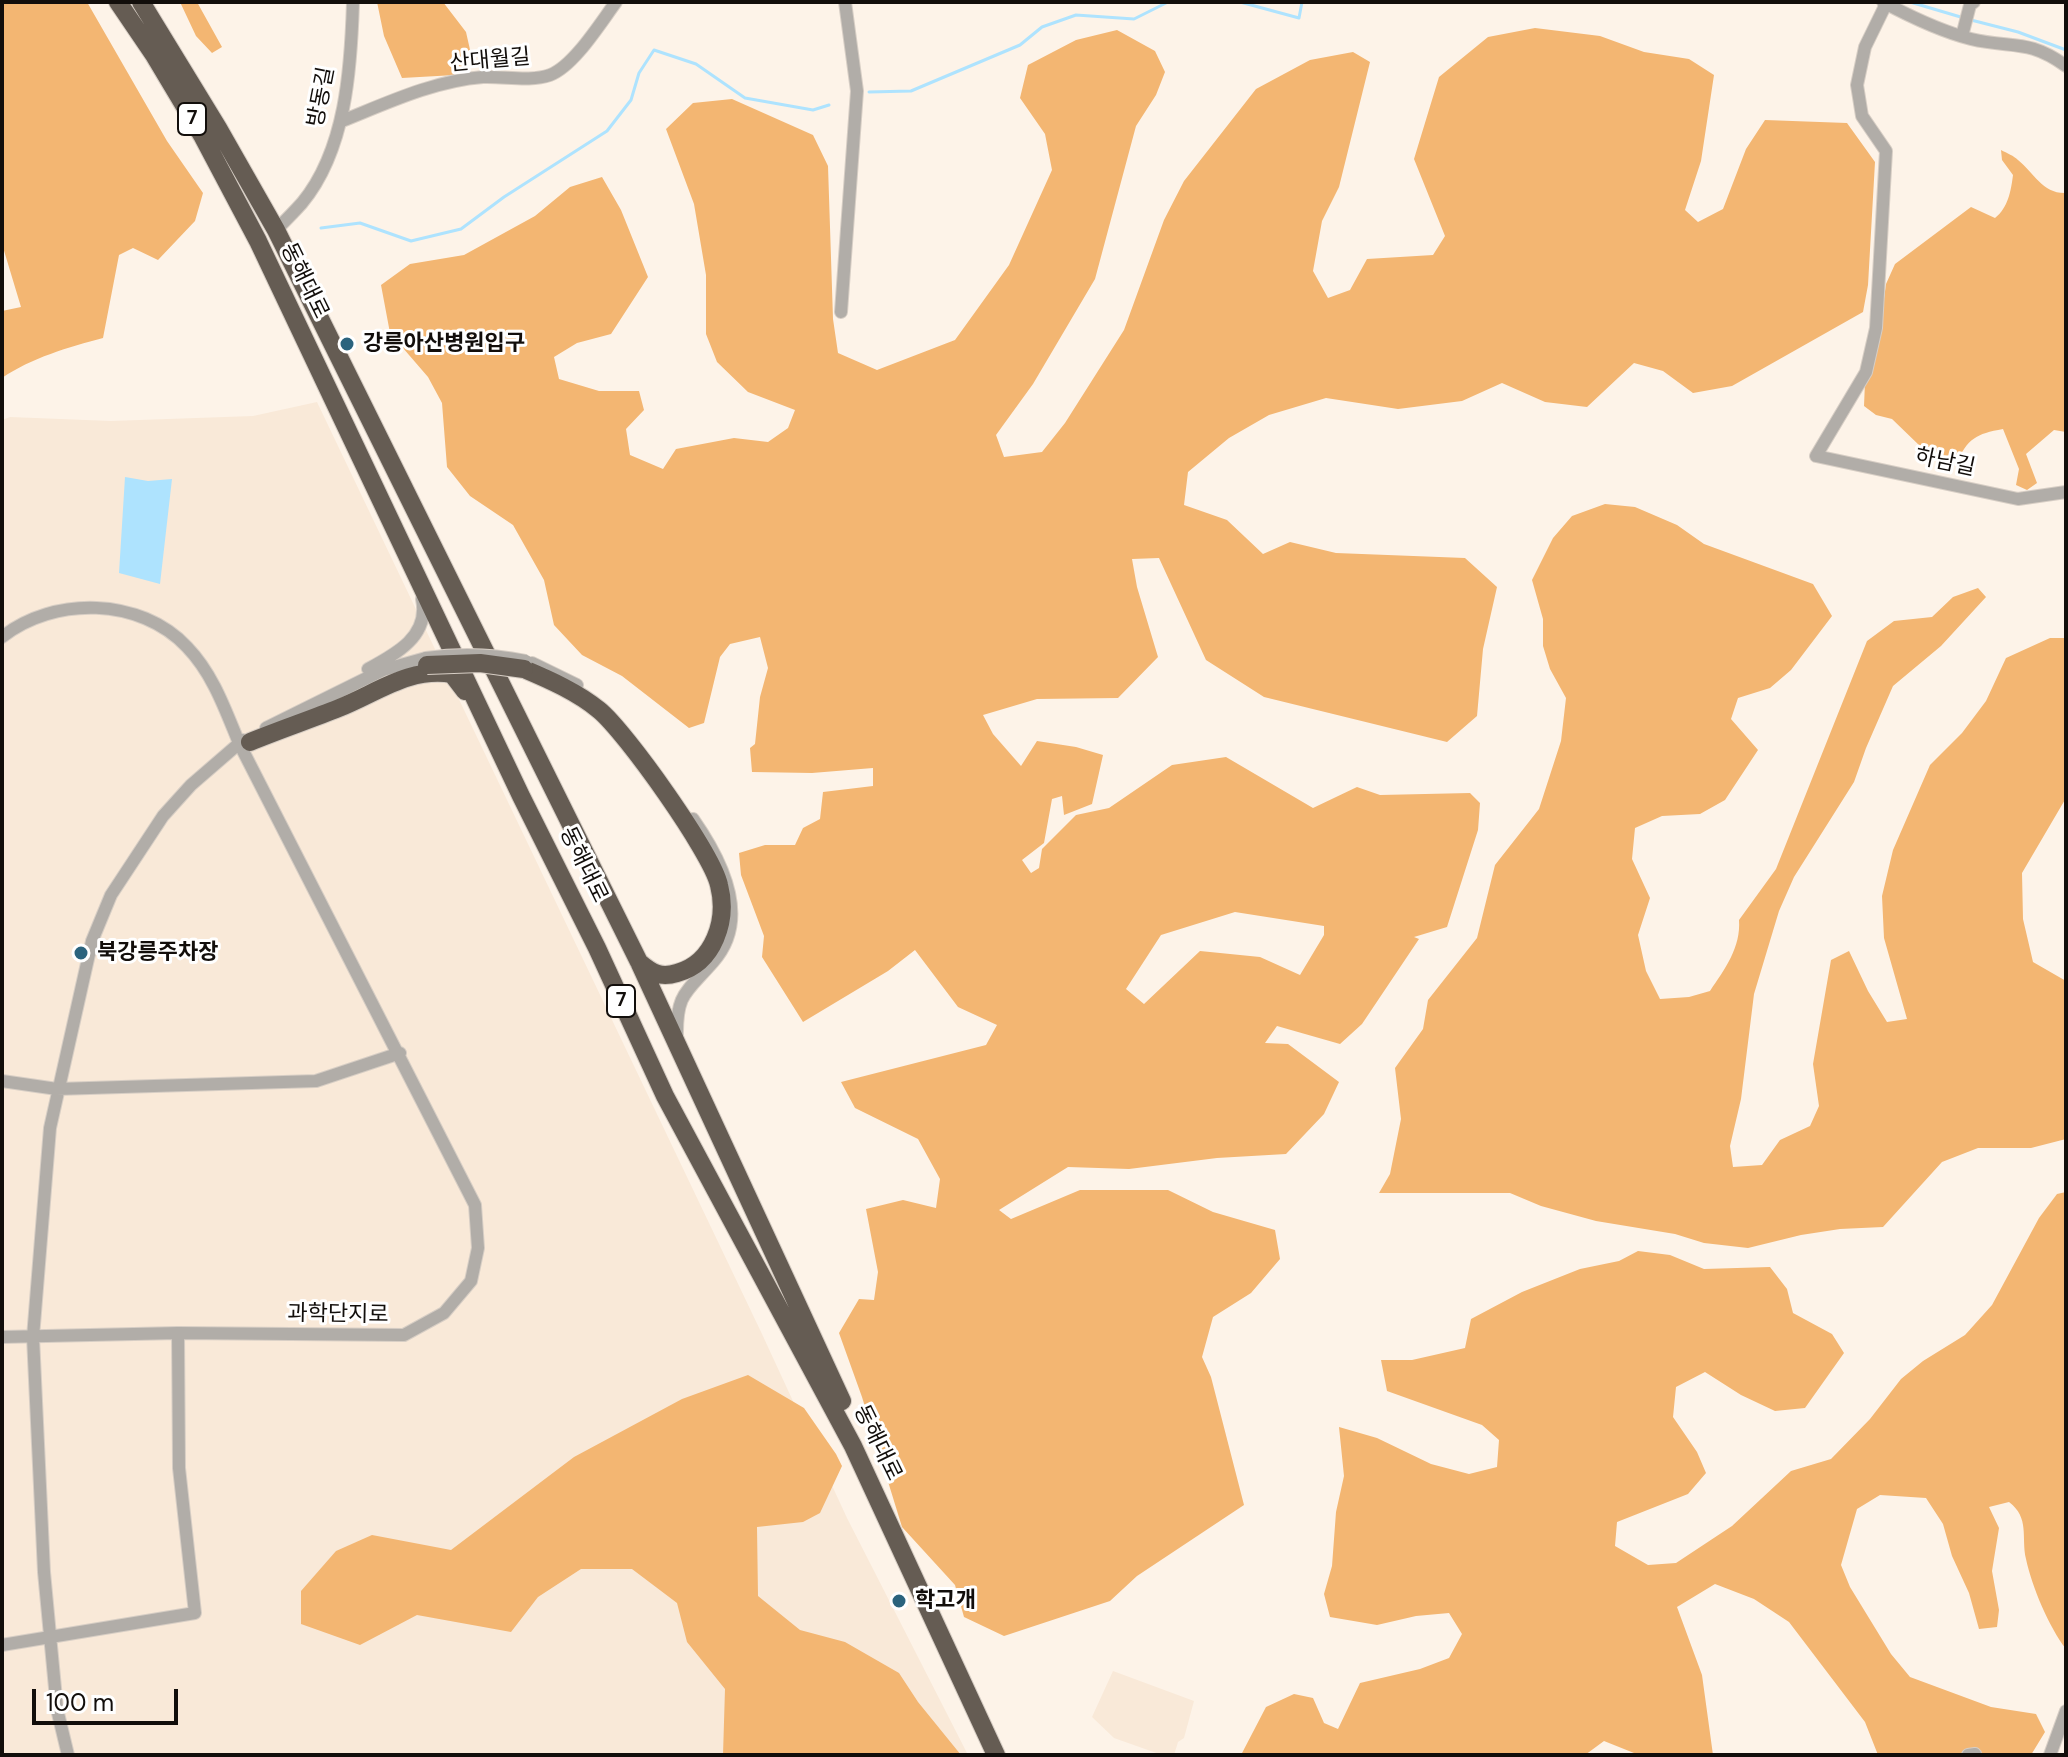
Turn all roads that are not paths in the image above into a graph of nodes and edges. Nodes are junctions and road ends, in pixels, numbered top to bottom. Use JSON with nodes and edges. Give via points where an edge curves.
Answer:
{"nodes":[{"id":1,"x":118,"y":2,"type":"edge"},
{"id":2,"x":141,"y":2,"type":"edge"},
{"id":3,"x":353,"y":2,"type":"edge"},
{"id":4,"x":616,"y":2,"type":"edge"},
{"id":5,"x":845,"y":2,"type":"edge"},
{"id":6,"x":1974,"y":2,"type":"edge"},
{"id":7,"x":1885,"y":3,"type":"edge"},
{"id":8,"x":1962,"y":36,"type":"junction"},
{"id":9,"x":2066,"y":66,"type":"edge"},
{"id":10,"x":342,"y":121,"type":"junction"},
{"id":11,"x":276,"y":230,"type":"junction"},
{"id":12,"x":258,"y":241,"type":"junction"},
{"id":13,"x":841,"y":312,"type":"dead end"},
{"id":14,"x":2066,"y":492,"type":"edge"},
{"id":15,"x":391,"y":517,"type":"junction"},
{"id":16,"x":2,"y":637,"type":"edge"},
{"id":17,"x":525,"y":665,"type":"junction"},
{"id":18,"x":245,"y":741,"type":"junction"},
{"id":19,"x":521,"y":796,"type":"junction"},
{"id":20,"x":639,"y":962,"type":"junction"},
{"id":21,"x":678,"y":1047,"type":"junction"},
{"id":22,"x":400,"y":1053,"type":"junction"},
{"id":23,"x":2,"y":1081,"type":"edge"},
{"id":24,"x":57,"y":1089,"type":"junction"},
{"id":25,"x":178,"y":1333,"type":"junction"},
{"id":26,"x":2,"y":1337,"type":"edge"},
{"id":27,"x":33,"y":1337,"type":"junction"},
{"id":28,"x":51,"y":1638,"type":"junction"},
{"id":29,"x":2,"y":1645,"type":"edge"},
{"id":30,"x":2066,"y":1711,"type":"edge"},
{"id":31,"x":68,"y":1755,"type":"edge"},
{"id":32,"x":996,"y":1755,"type":"edge"},
{"id":33,"x":1007,"y":1755,"type":"edge"},
{"id":34,"x":2050,"y":1755,"type":"edge"}],
"edges":[{"from":1,"to":12,"type":"highway","name":"동해대로","number":"7","via":[[195,124]]},
{"from":2,"to":11,"type":"highway","name":"동해대로"},
{"from":3,"to":10,"type":"street","name":"방동길"},
{"from":4,"to":10,"type":"street","name":"산대월길","via":[[567,64],[551,75],[482,77],[417,90]]},
{"from":5,"to":13,"type":"street","via":[[857,91]]},
{"from":6,"to":8,"type":"street"},
{"from":7,"to":8,"type":"street"},
{"from":7,"to":14,"type":"street","name":"하남길","via":[[1865,47],[1857,85],[1862,116],[1886,151],[1876,328],[1866,372],[1816,456],[2018,499]]},
{"from":8,"to":9,"type":"street","via":[[2028,46]]},
{"from":10,"to":11,"type":"street","name":"방동길","via":[[304,201]]},
{"from":11,"to":12,"type":"highway"},
{"from":11,"to":20,"type":"highway","name":"동해대로"},
{"from":12,"to":15,"type":"highway","name":"동해대로","number":"7"},
{"from":15,"to":18,"type":"street","via":[[420,587],[425,610],[419,632],[398,653],[307,698]]},
{"from":15,"to":19,"type":"highway","name":"동해대로","number":"7"},
{"from":16,"to":18,"type":"street","name":"과학단지로","via":[[52,611],[122,610],[156,623],[187,646]]},
{"from":17,"to":18,"type":"highway","bridge":true,"via":[[427,661]]},
{"from":17,"to":20,"type":"highway","via":[[601,711],[702,847],[719,884],[721,916],[707,956],[691,970],[666,976],[651,973]]},
{"from":17,"to":21,"type":"street","via":[[558,674],[621,720],[704,835],[729,884],[731,921],[725,942],[680,1001]]},
{"from":18,"to":19,"type":"highway","via":[[341,707],[402,677],[435,671],[452,674]]},
{"from":18,"to":22,"type":"street","name":"과학단지로"},
{"from":18,"to":24,"type":"street","via":[[163,816],[111,895],[92,941]]},
{"from":19,"to":32,"type":"highway","name":"동해대로","number":"7","via":[[665,1096],[853,1446]]},
{"from":20,"to":21,"type":"highway","name":"동해대로"},
{"from":21,"to":33,"type":"highway","name":"동해대로"},
{"from":22,"to":24,"type":"street","via":[[316,1081]]},
{"from":22,"to":25,"type":"street","name":"과학단지로","via":[[475,1205],[478,1248],[471,1281],[444,1313],[404,1335]]},
{"from":23,"to":24,"type":"street"},
{"from":24,"to":27,"type":"street"},
{"from":25,"to":27,"type":"street","name":"과학단지로"},
{"from":25,"to":28,"type":"street","via":[[179,1468],[195,1613]]},
{"from":26,"to":27,"type":"street","name":"과학단지로"},
{"from":27,"to":28,"type":"street"},
{"from":28,"to":29,"type":"street"},
{"from":28,"to":31,"type":"street","via":[[57,1709]]},
{"from":30,"to":34,"type":"street"}]}
